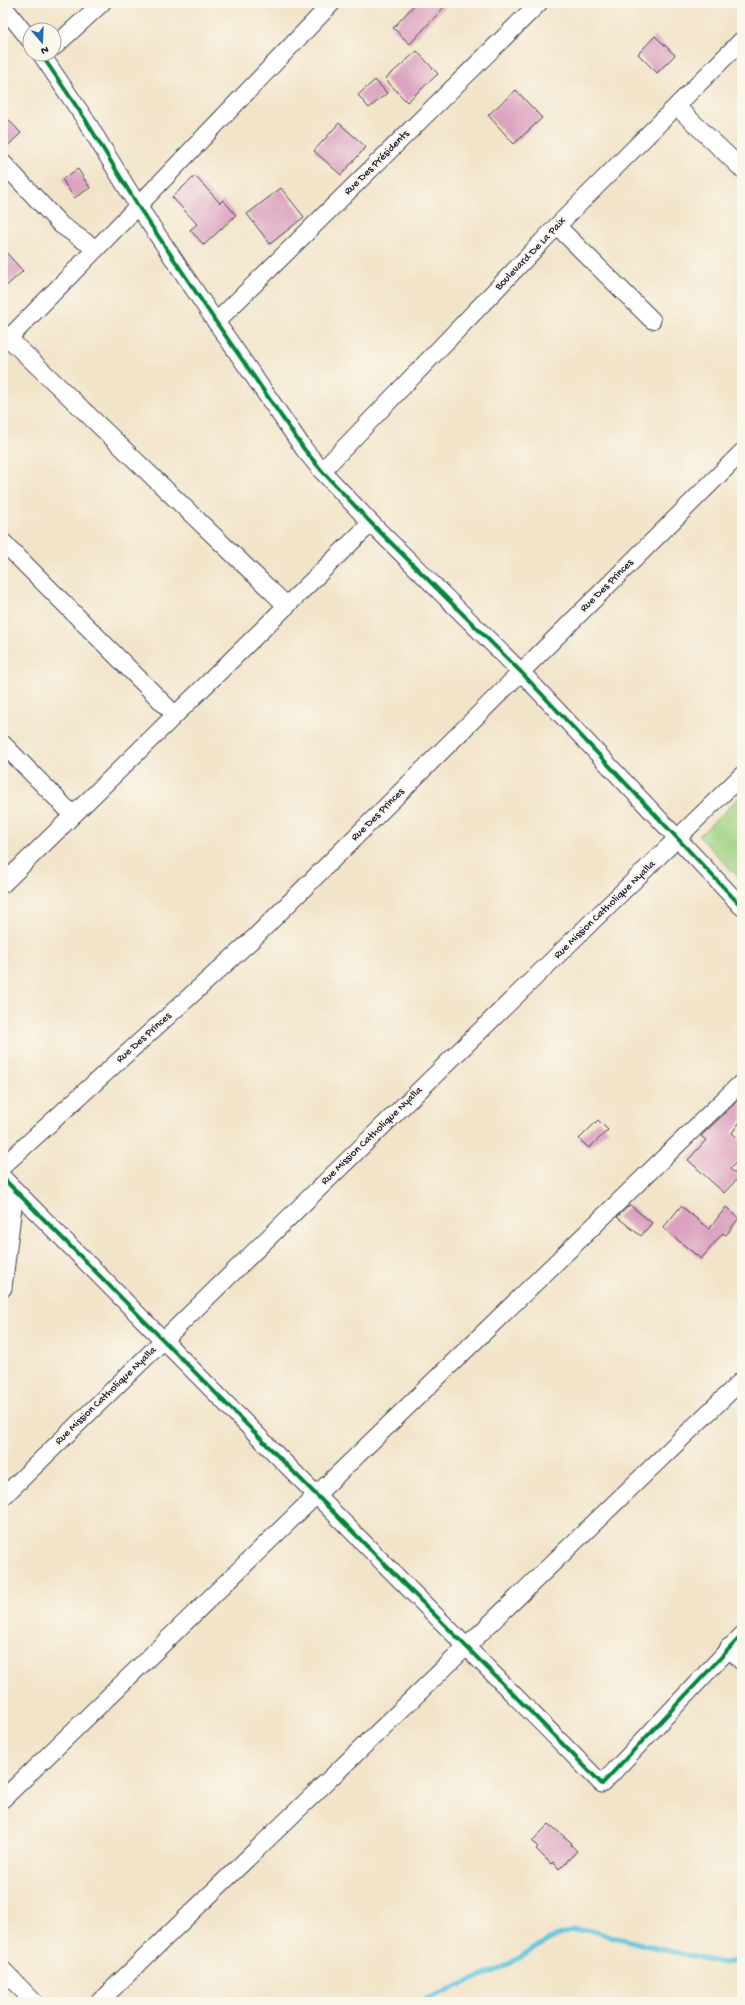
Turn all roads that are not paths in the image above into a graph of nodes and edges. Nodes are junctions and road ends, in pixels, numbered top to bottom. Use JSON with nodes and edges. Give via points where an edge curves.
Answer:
{"nodes":[{"id":1,"x":102,"y":3,"type":"edge"},
{"id":2,"x":332,"y":3,"type":"edge"},
{"id":3,"x":539,"y":3,"type":"edge"},
{"id":4,"x":3,"y":6,"type":"edge"},
{"id":5,"x":22,"y":30,"type":"edge"},
{"id":6,"x":62,"y":39,"type":"edge"},
{"id":7,"x":742,"y":40,"type":"edge"},
{"id":8,"x":51,"y":62,"type":"edge"},
{"id":9,"x":677,"y":107,"type":"junction"},
{"id":10,"x":3,"y":163,"type":"edge"},
{"id":11,"x":742,"y":169,"type":"edge"},
{"id":12,"x":138,"y":206,"type":"junction"},
{"id":13,"x":557,"y":226,"type":"junction"},
{"id":14,"x":96,"y":249,"type":"junction"},
{"id":15,"x":652,"y":320,"type":"dead end"},
{"id":16,"x":216,"y":322,"type":"junction"},
{"id":17,"x":6,"y":336,"type":"edge"},
{"id":18,"x":742,"y":452,"type":"edge"},
{"id":19,"x":322,"y":471,"type":"junction"},
{"id":20,"x":372,"y":523,"type":"junction"},
{"id":21,"x":3,"y":542,"type":"edge"},
{"id":22,"x":287,"y":606,"type":"junction"},
{"id":23,"x":521,"y":672,"type":"junction"},
{"id":24,"x":176,"y":715,"type":"junction"},
{"id":25,"x":3,"y":744,"type":"edge"},
{"id":26,"x":742,"y":775,"type":"edge"},
{"id":27,"x":73,"y":815,"type":"junction"},
{"id":28,"x":678,"y":838,"type":"junction"},
{"id":29,"x":3,"y":884,"type":"edge"},
{"id":30,"x":742,"y":907,"type":"edge"},
{"id":31,"x":742,"y":1082,"type":"edge"},
{"id":32,"x":3,"y":1166,"type":"edge"},
{"id":33,"x":9,"y":1184,"type":"edge"},
{"id":34,"x":3,"y":1288,"type":"edge"},
{"id":35,"x":163,"y":1340,"type":"junction"},
{"id":36,"x":742,"y":1380,"type":"edge"},
{"id":37,"x":316,"y":1494,"type":"junction"},
{"id":38,"x":3,"y":1497,"type":"edge"},
{"id":39,"x":742,"y":1635,"type":"edge"},
{"id":40,"x":466,"y":1647,"type":"junction"},
{"id":41,"x":728,"y":1648,"type":"junction"},
{"id":42,"x":742,"y":1662,"type":"edge"},
{"id":43,"x":3,"y":1799,"type":"edge"},
{"id":44,"x":3,"y":1970,"type":"edge"},
{"id":45,"x":34,"y":2002,"type":"edge"},
{"id":46,"x":99,"y":2002,"type":"edge"}],
"edges":[{"from":1,"to":6,"type":"street"},
{"from":2,"to":12,"type":"street"},
{"from":3,"to":16,"type":"street","name":"Rue Des Présidents"},
{"from":4,"to":5,"type":"street"},
{"from":7,"to":9,"type":"street","name":"Boulevard De La Paix"},
{"from":8,"to":12,"type":"street"},
{"from":9,"to":11,"type":"street"},
{"from":9,"to":13,"type":"street","name":"Boulevard De La Paix"},
{"from":10,"to":14,"type":"street","via":[[62,225]]},
{"from":12,"to":14,"type":"street"},
{"from":12,"to":16,"type":"street"},
{"from":13,"to":15,"type":"street"},
{"from":13,"to":19,"type":"street","name":"Boulevard De La Paix"},
{"from":14,"to":17,"type":"street"},
{"from":16,"to":19,"type":"street"},
{"from":17,"to":22,"type":"street"},
{"from":18,"to":23,"type":"street","name":"Rue Des Princes"},
{"from":19,"to":20,"type":"street"},
{"from":20,"to":22,"type":"street"},
{"from":20,"to":23,"type":"street"},
{"from":21,"to":24,"type":"street"},
{"from":22,"to":24,"type":"street"},
{"from":23,"to":28,"type":"street"},
{"from":23,"to":32,"type":"street","name":"Rue Des Princes","via":[[254,938]]},
{"from":24,"to":27,"type":"street"},
{"from":25,"to":27,"type":"street"},
{"from":26,"to":28,"type":"street","name":"Rue Mission Catholique Nyalla"},
{"from":27,"to":29,"type":"street"},
{"from":28,"to":30,"type":"street"},
{"from":28,"to":35,"type":"street","name":"Rue Mission Catholique Nyalla"},
{"from":31,"to":37,"type":"street"},
{"from":33,"to":34,"type":"street"},
{"from":33,"to":35,"type":"street"},
{"from":35,"to":37,"type":"street"},
{"from":35,"to":38,"type":"street","name":"Rue Mission Catholique Nyalla"},
{"from":36,"to":40,"type":"street"},
{"from":37,"to":40,"type":"street"},
{"from":37,"to":43,"type":"street"},
{"from":39,"to":41,"type":"street"},
{"from":40,"to":41,"type":"street","via":[[602,1784]]},
{"from":40,"to":46,"type":"street"},
{"from":41,"to":42,"type":"street"},
{"from":44,"to":45,"type":"street"}]}
